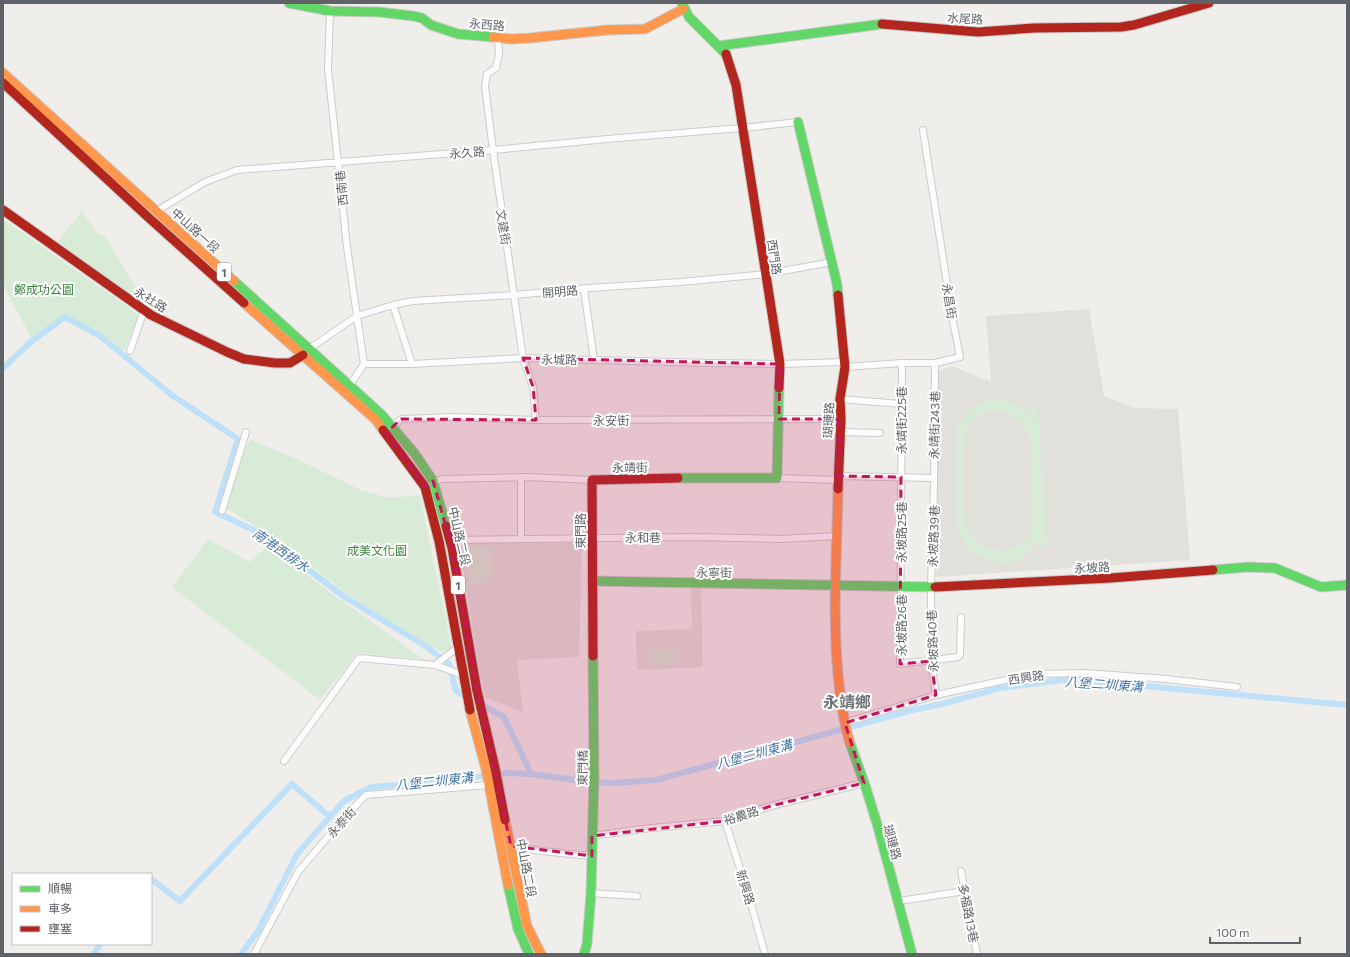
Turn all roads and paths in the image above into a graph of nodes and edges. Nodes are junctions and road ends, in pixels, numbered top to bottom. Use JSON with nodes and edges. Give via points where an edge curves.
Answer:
{"nodes":[{"id":1,"x":289,"y":3,"type":"edge"},
{"id":2,"x":1210,"y":3,"type":"edge"},
{"id":3,"x":682,"y":6,"type":"edge"},
{"id":4,"x":330,"y":11,"type":"junction"},
{"id":5,"x":498,"y":38,"type":"junction"},
{"id":6,"x":718,"y":46,"type":"junction"},
{"id":7,"x":3,"y":73,"type":"edge"},
{"id":8,"x":3,"y":83,"type":"edge"},
{"id":9,"x":798,"y":122,"type":"joint"},
{"id":10,"x":742,"y":128,"type":"junction"},
{"id":11,"x":923,"y":130,"type":"dead end"},
{"id":12,"x":493,"y":150,"type":"junction"},
{"id":13,"x":338,"y":161,"type":"junction"},
{"id":14,"x":3,"y":210,"type":"edge"},
{"id":15,"x":157,"y":211,"type":"junction"},
{"id":16,"x":149,"y":218,"type":"junction"},
{"id":17,"x":832,"y":262,"type":"junction"},
{"id":18,"x":766,"y":274,"type":"junction"},
{"id":19,"x":584,"y":289,"type":"junction"},
{"id":20,"x":515,"y":295,"type":"junction"},
{"id":21,"x":393,"y":305,"type":"junction"},
{"id":22,"x":144,"y":310,"type":"junction"},
{"id":23,"x":357,"y":316,"type":"junction"},
{"id":24,"x":130,"y":351,"type":"dead end"},
{"id":25,"x":306,"y":352,"type":"junction"},
{"id":26,"x":523,"y":358,"type":"junction"},
{"id":27,"x":594,"y":360,"type":"junction"},
{"id":28,"x":902,"y":363,"type":"junction"},
{"id":29,"x":935,"y":363,"type":"junction"},
{"id":30,"x":364,"y":364,"type":"junction"},
{"id":31,"x":412,"y":364,"type":"junction"},
{"id":32,"x":780,"y":364,"type":"junction"},
{"id":33,"x":844,"y":364,"type":"junction"},
{"id":34,"x":350,"y":386,"type":"junction"},
{"id":35,"x":840,"y":400,"type":"junction"},
{"id":36,"x":902,"y":404,"type":"junction"},
{"id":37,"x":779,"y":419,"type":"junction"},
{"id":38,"x":841,"y":419,"type":"junction"},
{"id":39,"x":536,"y":420,"type":"junction"},
{"id":40,"x":389,"y":430,"type":"junction"},
{"id":41,"x":246,"y":432,"type":"dead end"},
{"id":42,"x":840,"y":432,"type":"junction"},
{"id":43,"x":880,"y":433,"type":"dead end"},
{"id":44,"x":901,"y":477,"type":"junction"},
{"id":45,"x":521,"y":478,"type":"junction"},
{"id":46,"x":777,"y":478,"type":"junction"},
{"id":47,"x":838,"y":478,"type":"junction"},
{"id":48,"x":934,"y":478,"type":"junction"},
{"id":49,"x":592,"y":480,"type":"junction"},
{"id":50,"x":433,"y":481,"type":"junction"},
{"id":51,"x":934,"y":486,"type":"joint"},
{"id":52,"x":425,"y":487,"type":"junction"},
{"id":53,"x":222,"y":511,"type":"dead end"},
{"id":54,"x":836,"y":536,"type":"junction"},
{"id":55,"x":592,"y":538,"type":"junction"},
{"id":56,"x":521,"y":539,"type":"junction"},
{"id":57,"x":450,"y":540,"type":"junction"},
{"id":58,"x":592,"y":581,"type":"junction"},
{"id":59,"x":835,"y":585,"type":"junction"},
{"id":60,"x":1347,"y":585,"type":"edge"},
{"id":61,"x":931,"y":586,"type":"junction"},
{"id":62,"x":901,"y":587,"type":"junction"},
{"id":63,"x":960,"y":617,"type":"dead end"},
{"id":64,"x":458,"y":647,"type":"junction"},
{"id":65,"x":931,"y":661,"type":"junction"},
{"id":66,"x":435,"y":665,"type":"junction"},
{"id":67,"x":463,"y":675,"type":"junction"},
{"id":68,"x":1237,"y":687,"type":"dead end"},
{"id":69,"x":936,"y":695,"type":"junction"},
{"id":70,"x":845,"y":723,"type":"junction"},
{"id":71,"x":284,"y":761,"type":"dead end"},
{"id":72,"x":490,"y":768,"type":"junction"},
{"id":73,"x":864,"y":783,"type":"junction"},
{"id":74,"x":494,"y":784,"type":"junction"},
{"id":75,"x":725,"y":821,"type":"junction"},
{"id":76,"x":592,"y":836,"type":"junction"},
{"id":77,"x":511,"y":846,"type":"junction"},
{"id":78,"x":592,"y":856,"type":"junction"},
{"id":79,"x":961,"y":872,"type":"dead end"},
{"id":80,"x":965,"y":891,"type":"junction"},
{"id":81,"x":591,"y":893,"type":"junction"},
{"id":82,"x":637,"y":896,"type":"dead end"},
{"id":83,"x":899,"y":901,"type":"junction"},
{"id":84,"x":254,"y":954,"type":"edge"},
{"id":85,"x":529,"y":954,"type":"edge"},
{"id":86,"x":541,"y":954,"type":"edge"},
{"id":87,"x":584,"y":954,"type":"edge"},
{"id":88,"x":765,"y":954,"type":"edge"},
{"id":89,"x":912,"y":954,"type":"edge"},
{"id":90,"x":977,"y":954,"type":"edge"}],
"edges":[{"from":1,"to":4,"type":"street","name":"永西路"},
{"from":2,"to":6,"type":"street","name":"水尾路","via":[[1121,27],[1034,28],[978,32],[882,24]]},
{"from":3,"to":5,"type":"street","name":"永西路","via":[[645,29]]},
{"from":3,"to":6,"type":"street","name":"西門路"},
{"from":4,"to":5,"type":"street","name":"永西路","via":[[413,16],[422,18],[442,30]]},
{"from":4,"to":13,"type":"street","name":"西南巷","via":[[328,69]]},
{"from":5,"to":12,"type":"street","name":"文建街","via":[[499,54],[496,68],[487,74],[485,86]]},
{"from":6,"to":10,"type":"street","name":"西門路","via":[[726,53],[736,85]]},
{"from":7,"to":15,"type":"street","name":"中山路一段","number":"1"},
{"from":8,"to":16,"type":"street","name":"中山路一段","number":"1"},
{"from":9,"to":10,"type":"street","name":"永久路"},
{"from":9,"to":17,"type":"street","name":"瑚璉路"},
{"from":10,"to":12,"type":"street","name":"永久路"},
{"from":10,"to":18,"type":"street","name":"西門路"},
{"from":11,"to":29,"type":"street","name":"永昌街","via":[[960,357]]},
{"from":12,"to":13,"type":"street","name":"永久路"},
{"from":12,"to":20,"type":"street","name":"文建街"},
{"from":13,"to":15,"type":"street","name":"永久路","via":[[237,170],[205,182]]},
{"from":13,"to":23,"type":"street","name":"西南巷"},
{"from":14,"to":22,"type":"street","name":"永社路"},
{"from":15,"to":16,"type":"street","name":"永久路"},
{"from":15,"to":25,"type":"street","name":"中山路一段","number":"1"},
{"from":16,"to":25,"type":"street","name":"中山路一段","number":"1"},
{"from":17,"to":18,"type":"street","name":"開明路"},
{"from":17,"to":33,"type":"street","name":"瑚璉路","via":[[837,284]]},
{"from":18,"to":19,"type":"street","name":"開明路"},
{"from":18,"to":32,"type":"street","name":"西門路"},
{"from":19,"to":20,"type":"street","name":"開明路"},
{"from":19,"to":27,"type":"street"},
{"from":20,"to":21,"type":"street","name":"開明路","via":[[413,301]]},
{"from":20,"to":26,"type":"street","name":"文建街"},
{"from":21,"to":23,"type":"street","name":"開明路"},
{"from":21,"to":31,"type":"street"},
{"from":22,"to":24,"type":"street"},
{"from":22,"to":25,"type":"street","name":"永社路","via":[[244,359],[290,363]]},
{"from":23,"to":25,"type":"street","name":"開明路"},
{"from":23,"to":30,"type":"street","name":"西南巷"},
{"from":25,"to":34,"type":"street","name":"中山路一段","number":"1"},
{"from":25,"to":40,"type":"street","name":"中山路一段","number":"1"},
{"from":26,"to":27,"type":"street","name":"永城路"},
{"from":26,"to":31,"type":"street","name":"永城路"},
{"from":26,"to":39,"type":"street","name":"文建街","via":[[533,387]]},
{"from":27,"to":32,"type":"street","name":"永城路"},
{"from":28,"to":29,"type":"street","name":"永昌街"},
{"from":28,"to":33,"type":"street","name":"永昌街"},
{"from":28,"to":36,"type":"street","name":"永靖街225巷"},
{"from":29,"to":48,"type":"street","name":"永靖街243巷"},
{"from":30,"to":31,"type":"street","name":"永城路"},
{"from":30,"to":34,"type":"street"},
{"from":32,"to":33,"type":"street","name":"永城路"},
{"from":32,"to":37,"type":"street","name":"西門路"},
{"from":33,"to":35,"type":"street","name":"瑚璉路"},
{"from":34,"to":40,"type":"street","name":"中山路一段","number":"1","via":[[381,414]]},
{"from":35,"to":36,"type":"street"},
{"from":35,"to":38,"type":"street","name":"瑚璉路"},
{"from":36,"to":44,"type":"street","name":"永靖街225巷"},
{"from":37,"to":38,"type":"street","name":"永安街"},
{"from":37,"to":39,"type":"street","name":"永安街"},
{"from":37,"to":46,"type":"street","name":"西門路"},
{"from":38,"to":42,"type":"street","name":"瑚璉路"},
{"from":39,"to":40,"type":"street","name":"永安街","via":[[454,417],[401,419]]},
{"from":40,"to":50,"type":"street","name":"中山路一段","number":"1","via":[[415,454]]},
{"from":40,"to":52,"type":"street","name":"中山路一段","number":"1"},
{"from":41,"to":53,"type":"street"},
{"from":42,"to":43,"type":"street"},
{"from":42,"to":47,"type":"street","name":"瑚璉路"},
{"from":44,"to":47,"type":"street","name":"永靖街"},
{"from":44,"to":48,"type":"street","name":"永靖街"},
{"from":44,"to":62,"type":"street","name":"永坡路25巷"},
{"from":45,"to":49,"type":"street","name":"永靖街"},
{"from":45,"to":50,"type":"street","name":"永靖街","via":[[454,478]]},
{"from":45,"to":56,"type":"street"},
{"from":46,"to":47,"type":"street","name":"永靖街"},
{"from":46,"to":49,"type":"street","name":"永靖街"},
{"from":47,"to":54,"type":"street","name":"瑚璉路"},
{"from":48,"to":51,"type":"street","name":"永靖街243巷"},
{"from":49,"to":55,"type":"street","name":"東門路"},
{"from":50,"to":52,"type":"street","name":"永靖街"},
{"from":50,"to":57,"type":"street","name":"中山路二段","number":"1"},
{"from":51,"to":61,"type":"street","name":"永坡路39巷"},
{"from":52,"to":64,"type":"street","name":"中山路二段","number":"1","via":[[439,541]]},
{"from":54,"to":55,"type":"street","name":"永和巷","via":[[781,539]]},
{"from":54,"to":59,"type":"street","name":"瑚璉路"},
{"from":55,"to":56,"type":"street","name":"永和巷"},
{"from":55,"to":58,"type":"street","name":"東門路"},
{"from":56,"to":57,"type":"street","name":"永和巷"},
{"from":57,"to":72,"type":"street","name":"中山路二段","number":"1"},
{"from":58,"to":59,"type":"street","name":"永寧街"},
{"from":58,"to":76,"type":"street","name":"東門橋"},
{"from":59,"to":62,"type":"street","name":"永坡路"},
{"from":59,"to":70,"type":"street","name":"瑚璉路","via":[[835,641]]},
{"from":60,"to":61,"type":"street","name":"永坡路","via":[[1321,587],[1275,568],[1248,567],[1111,578]]},
{"from":61,"to":62,"type":"street","name":"永坡路"},
{"from":61,"to":65,"type":"street","name":"永坡路40巷"},
{"from":62,"to":65,"type":"street","name":"永坡路26巷","via":[[900,664]]},
{"from":63,"to":65,"type":"street","via":[[960,655]]},
{"from":64,"to":66,"type":"street"},
{"from":64,"to":67,"type":"street","name":"中山路二段","number":"1"},
{"from":65,"to":69,"type":"street","name":"永坡路40巷"},
{"from":66,"to":67,"type":"street"},
{"from":66,"to":71,"type":"street","via":[[359,658]]},
{"from":67,"to":72,"type":"street","number":"1","via":[[468,708]]},
{"from":68,"to":69,"type":"street","name":"西興路","via":[[1166,679],[1060,673],[1033,674]]},
{"from":69,"to":70,"type":"street","name":"西興路"},
{"from":70,"to":73,"type":"street","name":"瑚璉路"},
{"from":72,"to":74,"type":"street","number":"1"},
{"from":73,"to":75,"type":"street","name":"裕農路","via":[[771,806]]},
{"from":73,"to":83,"type":"street","name":"瑚璉路"},
{"from":74,"to":77,"type":"street","name":"中山路二段","number":"1"},
{"from":74,"to":84,"type":"street","name":"永泰街","via":[[366,795],[298,872]]},
{"from":74,"to":85,"type":"street","name":"中山路二段","number":"1","via":[[511,901],[518,929]]},
{"from":75,"to":76,"type":"street","name":"裕農路"},
{"from":75,"to":88,"type":"street","name":"新興路"},
{"from":76,"to":78,"type":"street","name":"東門橋"},
{"from":77,"to":78,"type":"street"},
{"from":77,"to":86,"type":"street","name":"中山路二段","number":"1","via":[[527,926]]},
{"from":78,"to":81,"type":"street","name":"東門橋"},
{"from":79,"to":80,"type":"street","name":"多福路13巷"},
{"from":80,"to":83,"type":"street"},
{"from":80,"to":90,"type":"street","name":"多福路13巷"},
{"from":81,"to":82,"type":"street"},
{"from":81,"to":87,"type":"street","name":"東門橋"},
{"from":83,"to":89,"type":"street","name":"瑚璉路"}]}
